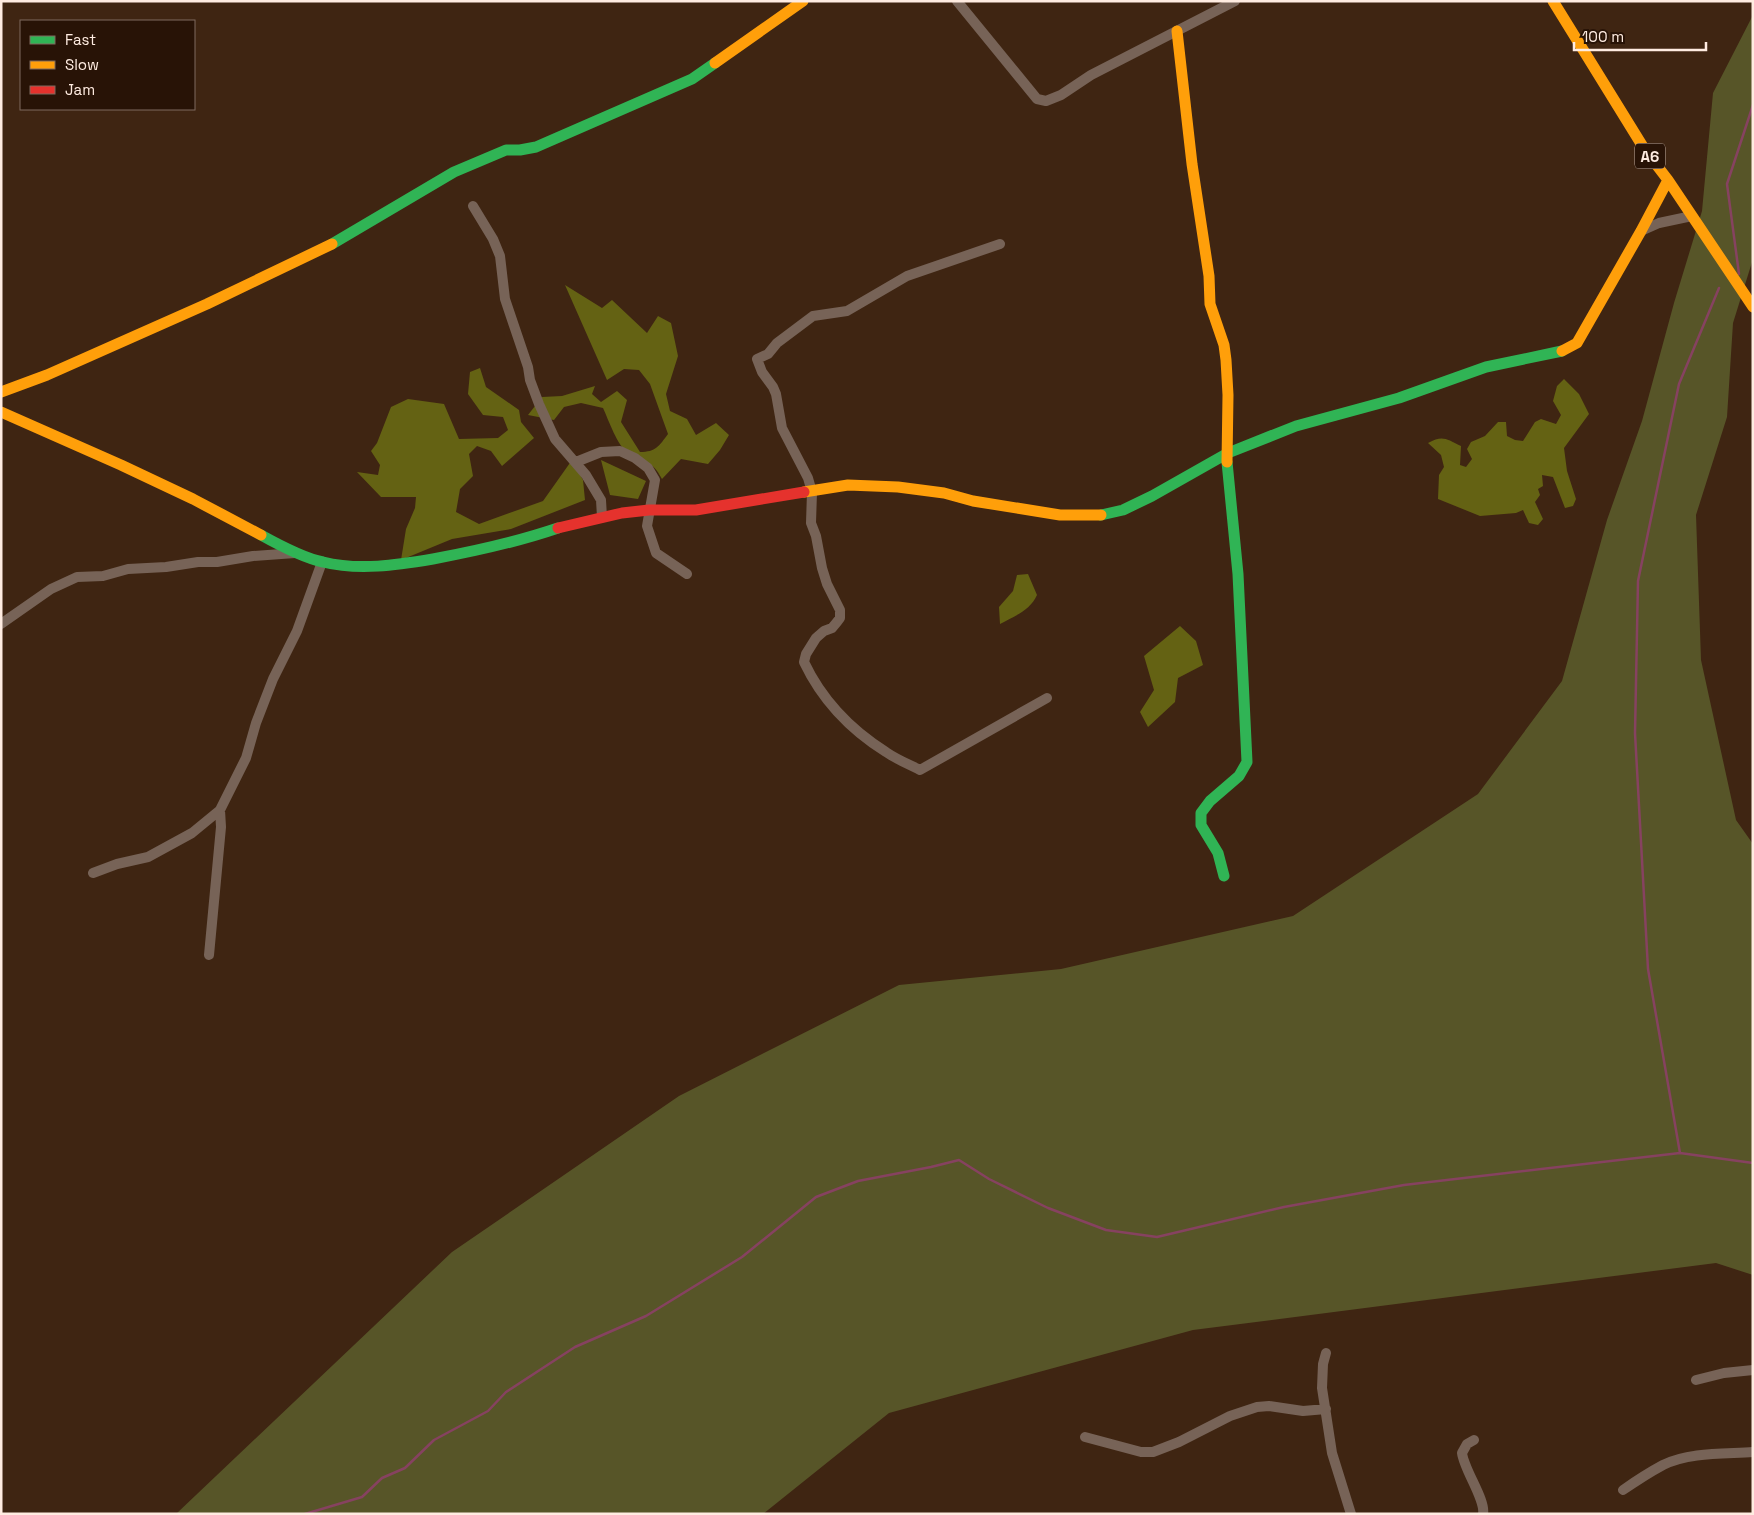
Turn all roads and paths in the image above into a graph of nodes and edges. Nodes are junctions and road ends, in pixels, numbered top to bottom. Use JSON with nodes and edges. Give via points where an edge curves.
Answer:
{"nodes":[{"id":1,"x":803,"y":1,"type":"edge"},
{"id":2,"x":957,"y":1,"type":"edge"},
{"id":3,"x":1235,"y":1,"type":"edge"},
{"id":4,"x":1552,"y":1,"type":"edge"},
{"id":5,"x":1177,"y":31,"type":"junction"},
{"id":6,"x":1668,"y":180,"type":"junction"},
{"id":7,"x":473,"y":206,"type":"dead end"},
{"id":8,"x":1692,"y":216,"type":"junction"},
{"id":9,"x":1641,"y":231,"type":"junction"},
{"id":10,"x":1000,"y":244,"type":"dead end"},
{"id":11,"x":1753,"y":307,"type":"edge"},
{"id":12,"x":1,"y":392,"type":"edge"},
{"id":13,"x":1,"y":412,"type":"edge"},
{"id":14,"x":1228,"y":453,"type":"junction"},
{"id":15,"x":576,"y":462,"type":"junction"},
{"id":16,"x":812,"y":492,"type":"junction"},
{"id":17,"x":649,"y":510,"type":"junction"},
{"id":18,"x":602,"y":517,"type":"junction"},
{"id":19,"x":299,"y":553,"type":"junction"},
{"id":20,"x":322,"y":562,"type":"junction"},
{"id":21,"x":687,"y":574,"type":"dead end"},
{"id":22,"x":1,"y":624,"type":"edge"},
{"id":23,"x":1047,"y":698,"type":"dead end"},
{"id":24,"x":220,"y":810,"type":"junction"},
{"id":25,"x":93,"y":873,"type":"dead end"},
{"id":26,"x":1224,"y":876,"type":"dead end"},
{"id":27,"x":209,"y":954,"type":"dead end"},
{"id":28,"x":1326,"y":1353,"type":"dead end"},
{"id":29,"x":1753,"y":1370,"type":"edge"},
{"id":30,"x":1696,"y":1380,"type":"dead end"},
{"id":31,"x":1326,"y":1409,"type":"junction"},
{"id":32,"x":1085,"y":1438,"type":"dead end"},
{"id":33,"x":1474,"y":1440,"type":"dead end"},
{"id":34,"x":1753,"y":1452,"type":"edge"},
{"id":35,"x":1623,"y":1490,"type":"dead end"},
{"id":36,"x":1351,"y":1514,"type":"edge"},
{"id":37,"x":1483,"y":1514,"type":"edge"}],
"edges":[{"from":1,"to":12,"type":"street","via":[[692,79],[536,147],[491,154],[309,256],[47,375]]},
{"from":2,"to":5,"type":"street","via":[[1037,99],[1046,101]]},
{"from":3,"to":5,"type":"street"},
{"from":4,"to":6,"type":"street","number":"A6","via":[[1645,150]]},
{"from":5,"to":14,"type":"street","via":[[1210,304],[1226,360]]},
{"from":6,"to":8,"type":"street","number":"A6"},
{"from":6,"to":9,"type":"street"},
{"from":7,"to":15,"type":"street","via":[[500,256],[505,299],[538,404],[555,439]]},
{"from":8,"to":9,"type":"street","via":[[1659,223]]},
{"from":8,"to":11,"type":"street","number":"A6"},
{"from":9,"to":14,"type":"street","via":[[1577,343],[1558,354],[1486,367],[1399,398],[1296,426]]},
{"from":10,"to":16,"type":"street","via":[[907,276],[847,311],[813,316],[777,343],[768,354],[757,359],[773,387],[782,428]]},
{"from":13,"to":19,"type":"street","via":[[193,499]]},
{"from":14,"to":16,"type":"street","via":[[1152,496],[1104,515],[1074,516],[1027,511],[898,486],[848,486]]},
{"from":14,"to":26,"type":"street","via":[[1228,492],[1238,574],[1247,762],[1239,778],[1204,807],[1199,820],[1218,852]]},
{"from":15,"to":17,"type":"street","via":[[601,452],[620,451],[635,458],[648,468],[655,480]]},
{"from":15,"to":18,"type":"street","via":[[601,500]]},
{"from":16,"to":17,"type":"street","via":[[696,510]]},
{"from":16,"to":23,"type":"street","via":[[812,523],[827,584],[840,610],[840,618],[832,628],[816,638],[804,662],[844,720],[884,752],[920,770]]},
{"from":17,"to":18,"type":"street"},
{"from":17,"to":21,"type":"street","via":[[647,526],[656,553]]},
{"from":18,"to":20,"type":"street","via":[[479,550],[395,565],[347,566]]},
{"from":19,"to":20,"type":"street"},
{"from":19,"to":22,"type":"street","via":[[77,577],[51,589]]},
{"from":20,"to":24,"type":"street","via":[[297,631],[273,679],[246,758]]},
{"from":24,"to":25,"type":"street","via":[[192,833],[148,857]]},
{"from":24,"to":27,"type":"street"},
{"from":28,"to":31,"type":"street","via":[[1322,1388]]},
{"from":29,"to":30,"type":"street"},
{"from":31,"to":32,"type":"street","via":[[1303,1411],[1257,1407],[1153,1452]]},
{"from":31,"to":36,"type":"street","via":[[1332,1453]]},
{"from":33,"to":37,"type":"street","via":[[1462,1453],[1483,1506]]},
{"from":34,"to":35,"type":"street","via":[[1677,1460],[1664,1464]]}]}
